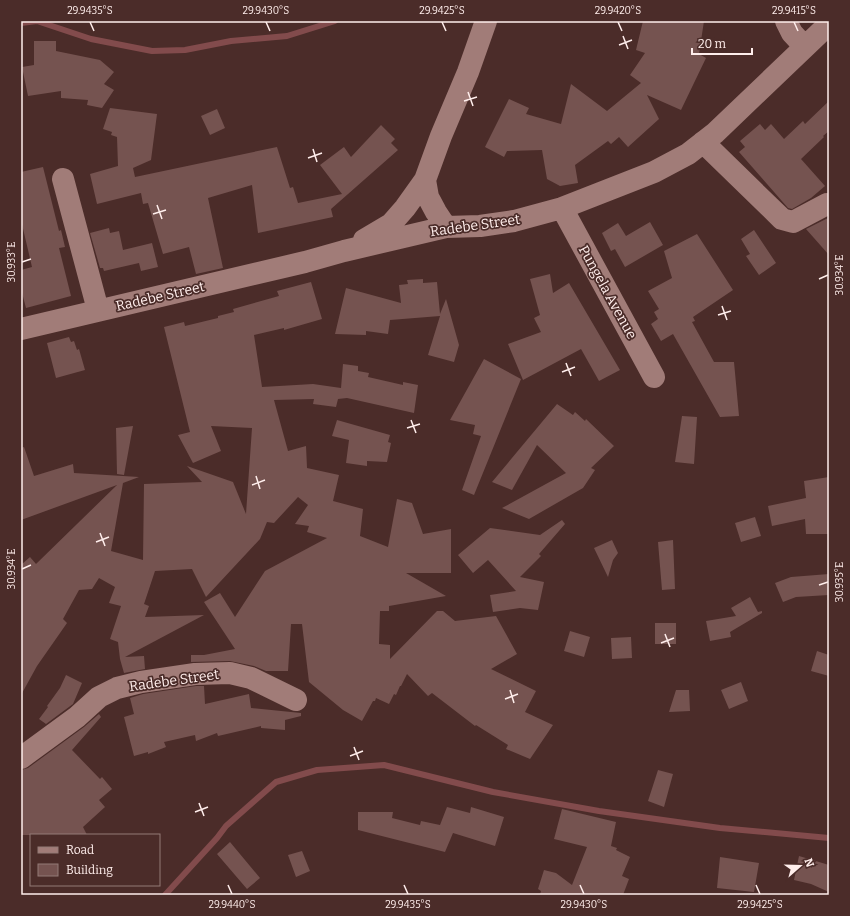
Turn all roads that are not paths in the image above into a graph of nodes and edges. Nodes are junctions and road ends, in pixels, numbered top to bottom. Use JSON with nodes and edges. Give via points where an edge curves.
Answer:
{"nodes":[{"id":1,"x":486,"y":21,"type":"edge"},
{"id":2,"x":786,"y":21,"type":"edge"},
{"id":3,"x":829,"y":24,"type":"edge"},
{"id":4,"x":805,"y":47,"type":"junction"},
{"id":5,"x":703,"y":142,"type":"junction"},
{"id":6,"x":63,"y":179,"type":"dead end"},
{"id":7,"x":425,"y":180,"type":"junction"},
{"id":8,"x":827,"y":204,"type":"dead end"},
{"id":9,"x":562,"y":208,"type":"junction"},
{"id":10,"x":446,"y":227,"type":"junction"},
{"id":11,"x":344,"y":251,"type":"junction"},
{"id":12,"x":98,"y":310,"type":"junction"},
{"id":13,"x":21,"y":329,"type":"edge"},
{"id":14,"x":654,"y":377,"type":"dead end"},
{"id":15,"x":296,"y":700,"type":"dead end"},
{"id":16,"x":21,"y":758,"type":"edge"}],
"edges":[{"from":1,"to":7,"type":"street"},
{"from":2,"to":4,"type":"street","via":[[792,33]]},
{"from":3,"to":4,"type":"street","name":"Radebe Street"},
{"from":4,"to":5,"type":"street","name":"Radebe Street"},
{"from":5,"to":8,"type":"street","via":[[782,220],[793,222]]},
{"from":5,"to":9,"type":"street","name":"Radebe Street","via":[[688,154],[654,172]]},
{"from":6,"to":12,"type":"street"},
{"from":7,"to":10,"type":"street","via":[[428,197]]},
{"from":7,"to":11,"type":"street","via":[[391,224]]},
{"from":9,"to":10,"type":"street","name":"Radebe Street","via":[[514,221]]},
{"from":9,"to":14,"type":"street","name":"Pungela Avenue"},
{"from":10,"to":11,"type":"street","name":"Radebe Street"},
{"from":11,"to":12,"type":"street","name":"Radebe Street"},
{"from":12,"to":13,"type":"street","name":"Radebe Street"},
{"from":15,"to":16,"type":"street","name":"Radebe Street","via":[[252,678],[230,673],[195,674],[142,682],[117,688],[99,697]]}]}
